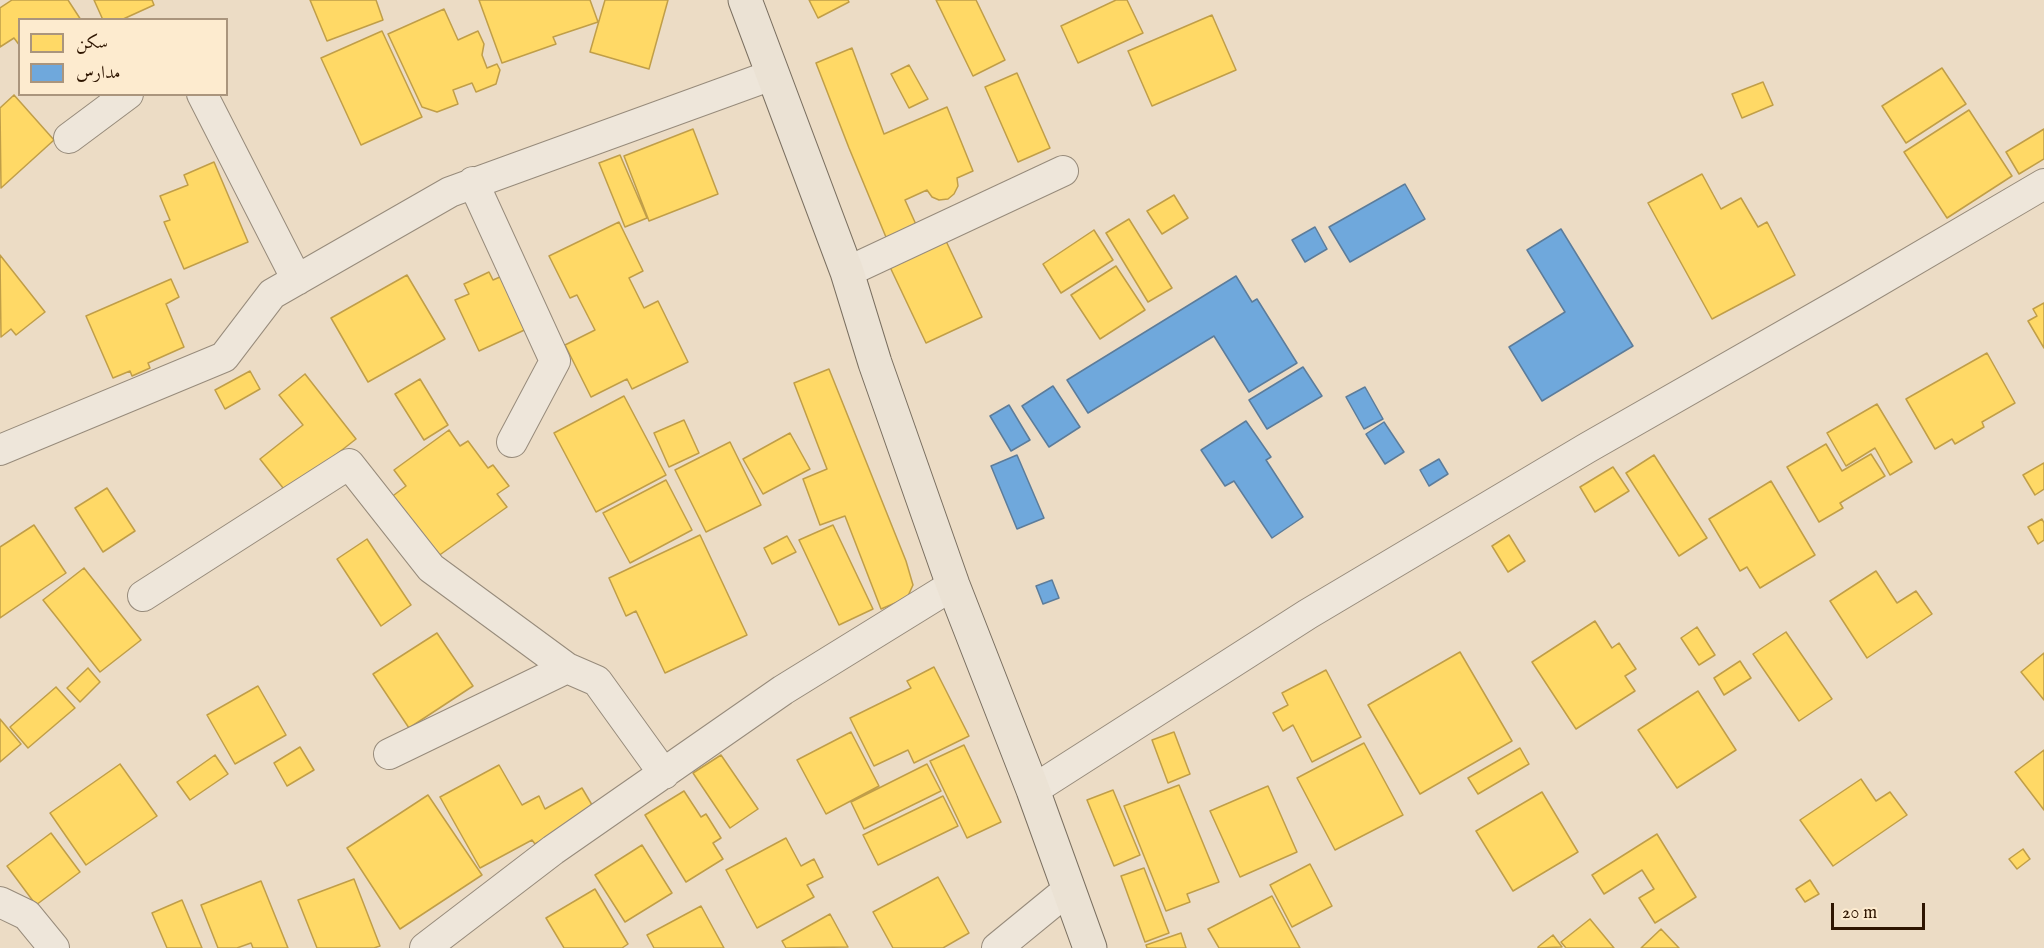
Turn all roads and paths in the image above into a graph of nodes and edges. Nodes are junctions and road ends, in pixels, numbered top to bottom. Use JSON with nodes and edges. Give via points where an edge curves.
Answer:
{"nodes":[{"id":1,"x":745,"y":0,"type":"edge"},
{"id":2,"x":772,"y":75,"type":"junction"},
{"id":3,"x":125,"y":96,"type":"edge"},
{"id":4,"x":203,"y":96,"type":"edge"},
{"id":5,"x":69,"y":138,"type":"dead end"},
{"id":6,"x":1063,"y":171,"type":"dead end"},
{"id":7,"x":473,"y":182,"type":"junction"},
{"id":8,"x":2044,"y":184,"type":"edge"},
{"id":9,"x":847,"y":272,"type":"junction"},
{"id":10,"x":297,"y":280,"type":"junction"},
{"id":11,"x":512,"y":442,"type":"dead end"},
{"id":12,"x":0,"y":450,"type":"edge"},
{"id":13,"x":954,"y":585,"type":"junction"},
{"id":14,"x":143,"y":596,"type":"dead end"},
{"id":15,"x":567,"y":668,"type":"junction"},
{"id":16,"x":389,"y":754,"type":"dead end"},
{"id":17,"x":664,"y":774,"type":"junction"},
{"id":18,"x":1033,"y":790,"type":"junction"},
{"id":19,"x":1069,"y":889,"type":"junction"},
{"id":20,"x":0,"y":902,"type":"edge"},
{"id":21,"x":54,"y":948,"type":"edge"},
{"id":22,"x":425,"y":948,"type":"edge"},
{"id":23,"x":998,"y":948,"type":"edge"},
{"id":24,"x":1090,"y":948,"type":"edge"}],
"edges":[{"from":1,"to":2,"type":"highway"},
{"from":2,"to":7,"type":"street"},
{"from":2,"to":9,"type":"highway"},
{"from":3,"to":5,"type":"street"},
{"from":4,"to":10,"type":"street"},
{"from":6,"to":9,"type":"street"},
{"from":7,"to":10,"type":"street"},
{"from":7,"to":11,"type":"street","via":[[555,361]]},
{"from":8,"to":18,"type":"street","via":[[1308,614]]},
{"from":9,"to":13,"type":"highway"},
{"from":10,"to":12,"type":"street","via":[[272,294],[224,357]]},
{"from":13,"to":17,"type":"street","via":[[783,690]]},
{"from":13,"to":18,"type":"highway"},
{"from":14,"to":15,"type":"street","via":[[349,464],[431,568]]},
{"from":15,"to":16,"type":"street"},
{"from":15,"to":17,"type":"street","via":[[597,681]]},
{"from":17,"to":22,"type":"street","via":[[553,850]]},
{"from":18,"to":19,"type":"highway"},
{"from":19,"to":23,"type":"street"},
{"from":19,"to":24,"type":"highway"},
{"from":20,"to":21,"type":"street","via":[[27,915]]}]}
